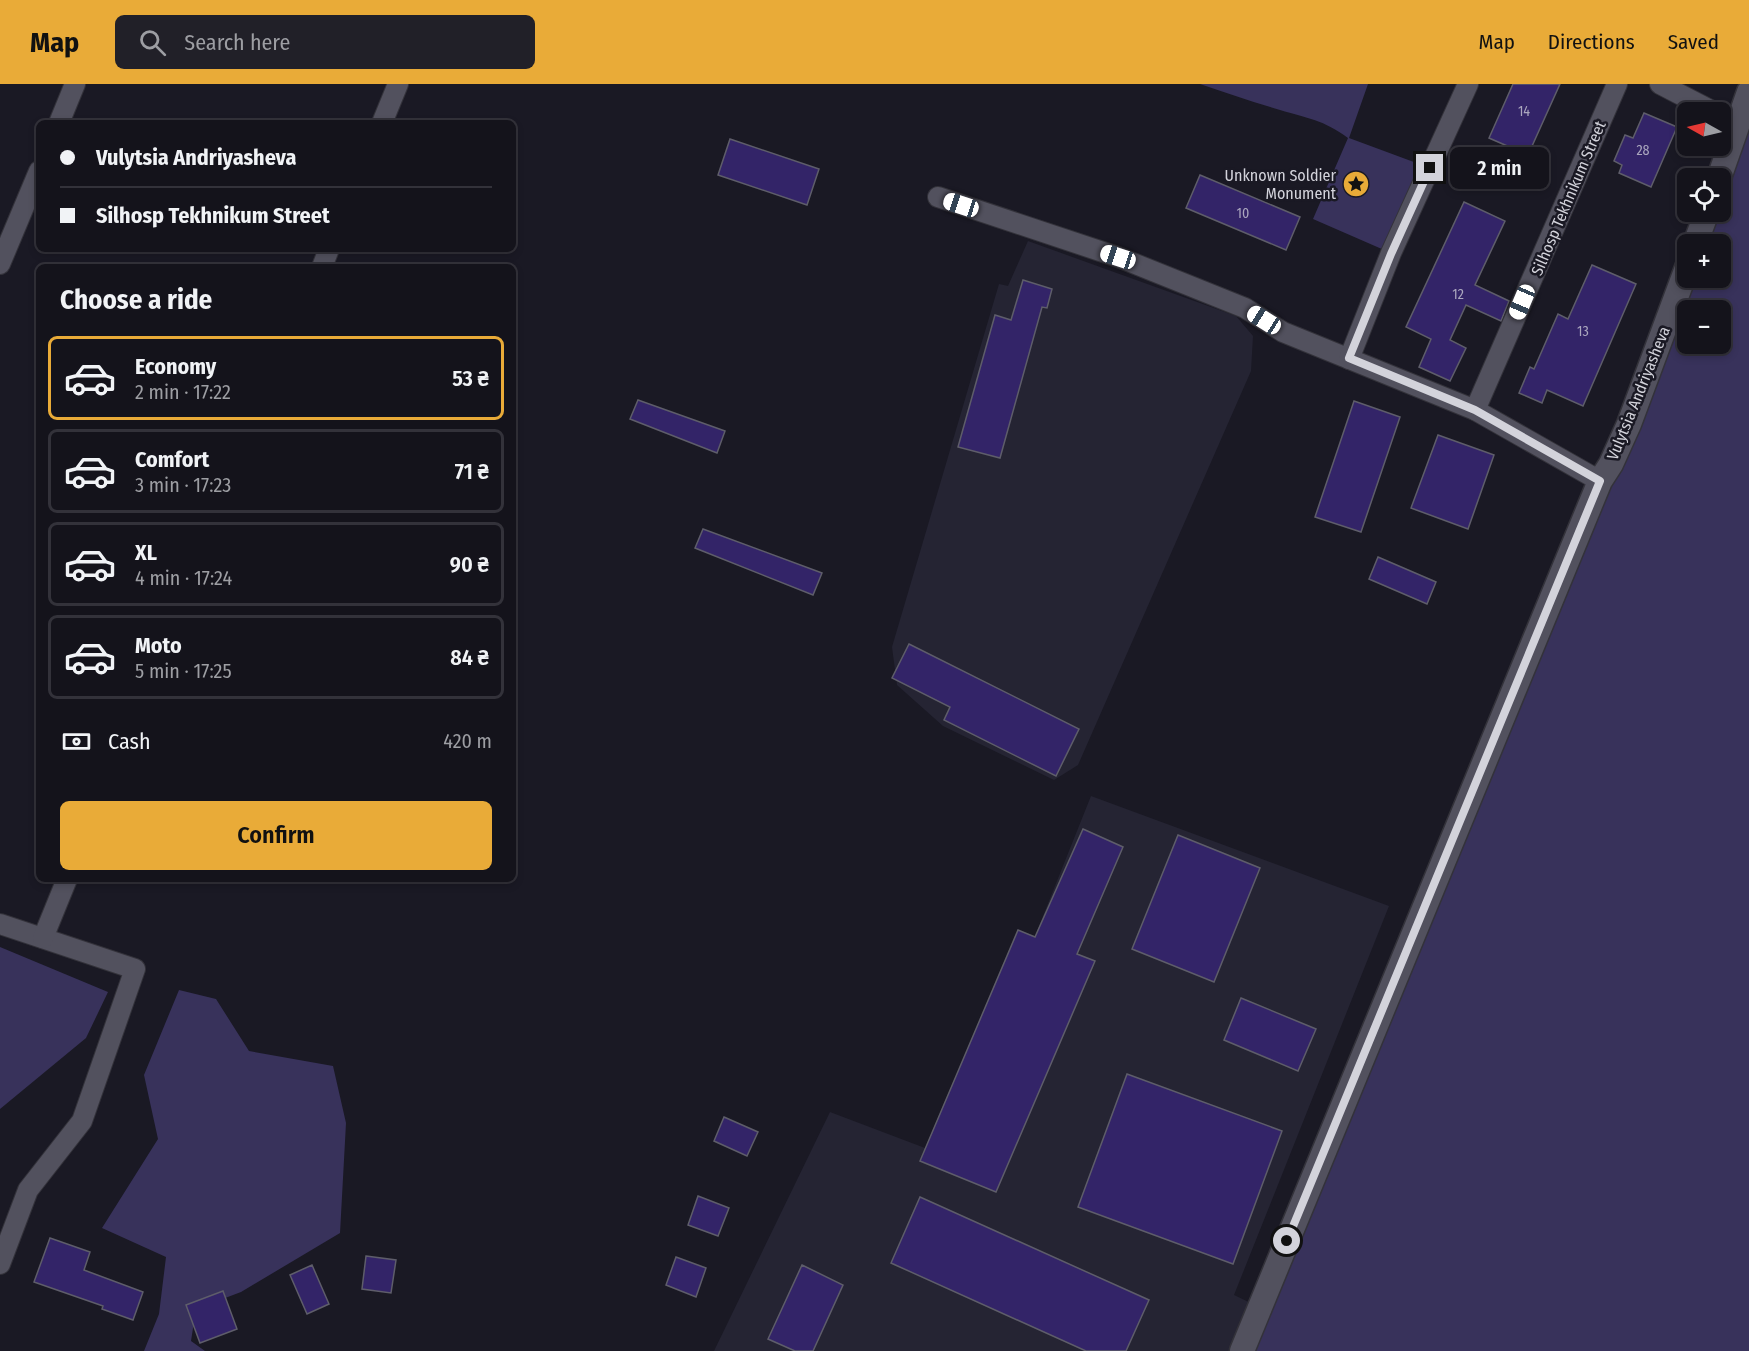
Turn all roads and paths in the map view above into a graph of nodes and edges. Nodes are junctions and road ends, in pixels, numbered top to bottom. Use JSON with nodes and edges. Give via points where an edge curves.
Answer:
{"nodes":[{"id":1,"x":75,"y":84,"type":"edge"},
{"id":2,"x":398,"y":84,"type":"edge"},
{"id":3,"x":1468,"y":84,"type":"edge"},
{"id":4,"x":1617,"y":84,"type":"edge"},
{"id":5,"x":1660,"y":84,"type":"edge"},
{"id":6,"x":1749,"y":92,"type":"edge"},
{"id":7,"x":1695,"y":102,"type":"edge"},
{"id":8,"x":1731,"y":118,"type":"edge"},
{"id":9,"x":60,"y":120,"type":"edge"},
{"id":10,"x":383,"y":120,"type":"edge"},
{"id":11,"x":36,"y":178,"type":"edge"},
{"id":12,"x":938,"y":197,"type":"dead end"},
{"id":13,"x":0,"y":264,"type":"edge"},
{"id":14,"x":1679,"y":288,"type":"edge"},
{"id":15,"x":1349,"y":358,"type":"junction"},
{"id":16,"x":1475,"y":410,"type":"junction"},
{"id":17,"x":1600,"y":481,"type":"junction"},
{"id":18,"x":66,"y":882,"type":"edge"},
{"id":19,"x":0,"y":924,"type":"edge"},
{"id":20,"x":43,"y":938,"type":"junction"},
{"id":21,"x":0,"y":1264,"type":"edge"},
{"id":22,"x":1242,"y":1351,"type":"edge"}],
"edges":[{"from":1,"to":9,"type":"street"},
{"from":2,"to":10,"type":"street"},
{"from":3,"to":15,"type":"street"},
{"from":4,"to":16,"type":"street","name":"Silhosp Tekhnikum Street"},
{"from":5,"to":7,"type":"street"},
{"from":6,"to":8,"type":"street"},
{"from":11,"to":13,"type":"street"},
{"from":12,"to":15,"type":"street","via":[[1118,257],[1245,308],[1283,332]]},
{"from":14,"to":17,"type":"street","name":"Vulytsia Andriyasheva","via":[[1629,424]]},
{"from":15,"to":16,"type":"street"},
{"from":16,"to":17,"type":"street"},
{"from":17,"to":22,"type":"street","name":"Vulytsia Andriyasheva"},
{"from":18,"to":20,"type":"street"},
{"from":19,"to":20,"type":"street"},
{"from":20,"to":21,"type":"street","via":[[135,969],[81,1121],[28,1190]]}]}
